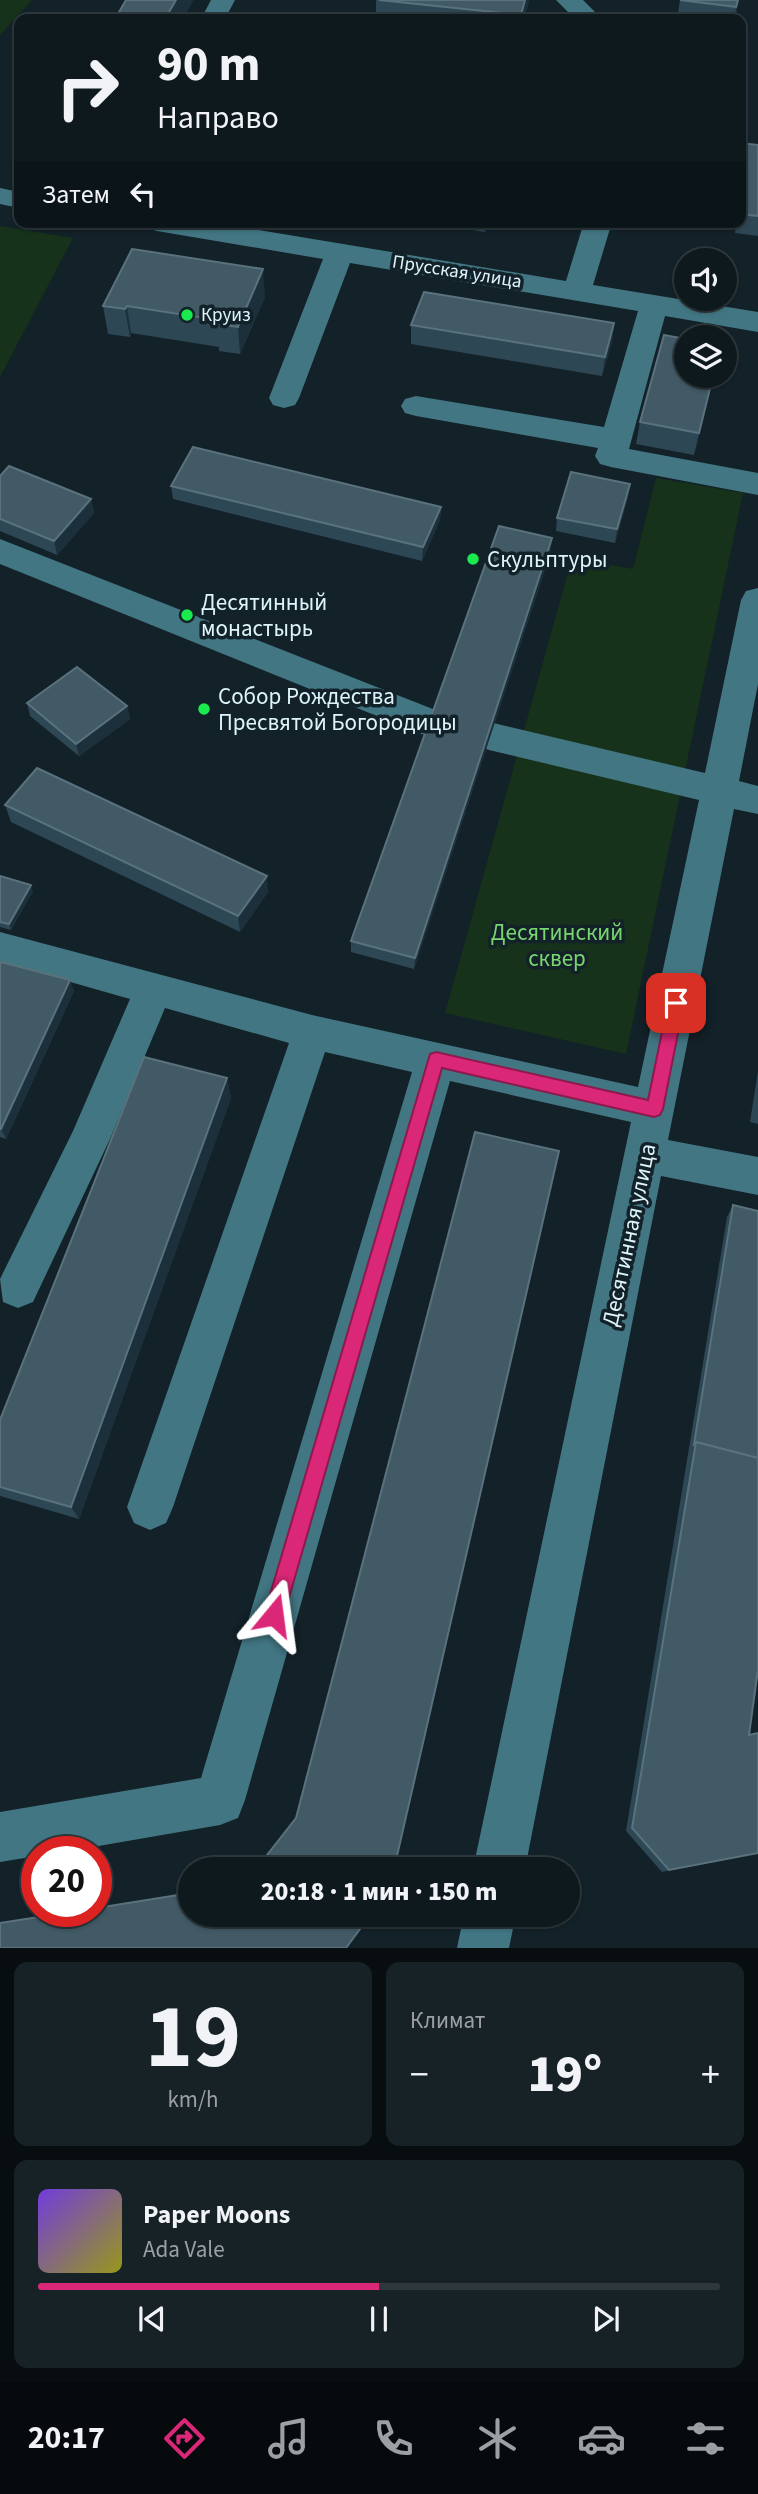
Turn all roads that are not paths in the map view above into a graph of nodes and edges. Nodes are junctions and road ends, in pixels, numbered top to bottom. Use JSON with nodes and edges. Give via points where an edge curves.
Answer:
{"nodes":[{"id":1,"x":568,"y":0,"type":"edge"},
{"id":2,"x":584,"y":14,"type":"edge"},
{"id":3,"x":194,"y":228,"type":"edge"},
{"id":4,"x":596,"y":228,"type":"edge"},
{"id":5,"x":340,"y":252,"type":"junction"},
{"id":6,"x":577,"y":292,"type":"junction"},
{"id":7,"x":654,"y":305,"type":"junction"},
{"id":8,"x":758,"y":322,"type":"edge"},
{"id":9,"x":284,"y":398,"type":"dead end"},
{"id":10,"x":416,"y":405,"type":"dead end"},
{"id":11,"x":615,"y":440,"type":"junction"},
{"id":12,"x":758,"y":484,"type":"edge"},
{"id":13,"x":0,"y":551,"type":"edge"},
{"id":14,"x":758,"y":600,"type":"edge"},
{"id":15,"x":431,"y":723,"type":"edge"},
{"id":16,"x":489,"y":736,"type":"edge"},
{"id":17,"x":739,"y":795,"type":"edge"},
{"id":18,"x":3,"y":947,"type":"dead end"},
{"id":19,"x":153,"y":990,"type":"junction"},
{"id":20,"x":312,"y":1032,"type":"junction"},
{"id":21,"x":436,"y":1059,"type":"junction"},
{"id":22,"x":654,"y":1109,"type":"junction"},
{"id":23,"x":645,"y":1154,"type":"junction"},
{"id":24,"x":758,"y":1176,"type":"edge"},
{"id":25,"x":18,"y":1287,"type":"dead end"},
{"id":26,"x":150,"y":1507,"type":"dead end"},
{"id":27,"x":0,"y":1837,"type":"edge"},
{"id":28,"x":501,"y":1857,"type":"edge"},
{"id":29,"x":487,"y":1927,"type":"edge"},
{"id":30,"x":483,"y":1948,"type":"edge"}],
"edges":[{"from":1,"to":2,"type":"street"},
{"from":3,"to":5,"type":"street","name":"Прусская улица"},
{"from":4,"to":6,"type":"street"},
{"from":5,"to":6,"type":"street","name":"Прусская улица"},
{"from":5,"to":9,"type":"street"},
{"from":6,"to":7,"type":"street","name":"Прусская улица"},
{"from":7,"to":8,"type":"street","name":"Прусская улица"},
{"from":7,"to":11,"type":"street"},
{"from":10,"to":11,"type":"street"},
{"from":11,"to":12,"type":"street","via":[[611,456]]},
{"from":13,"to":15,"type":"street"},
{"from":14,"to":17,"type":"street","name":"Десятинная улица"},
{"from":16,"to":17,"type":"street"},
{"from":17,"to":22,"type":"street","name":"Десятинная улица"},
{"from":18,"to":19,"type":"street"},
{"from":19,"to":20,"type":"street"},
{"from":19,"to":25,"type":"street","via":[[90,1139]]},
{"from":20,"to":21,"type":"street"},
{"from":20,"to":26,"type":"street"},
{"from":21,"to":22,"type":"street"},
{"from":21,"to":27,"type":"street","via":[[220,1800]]},
{"from":22,"to":23,"type":"street","name":"Десятинная улица"},
{"from":23,"to":24,"type":"street"},
{"from":23,"to":28,"type":"street","name":"Десятинная улица"},
{"from":29,"to":30,"type":"street"}]}
